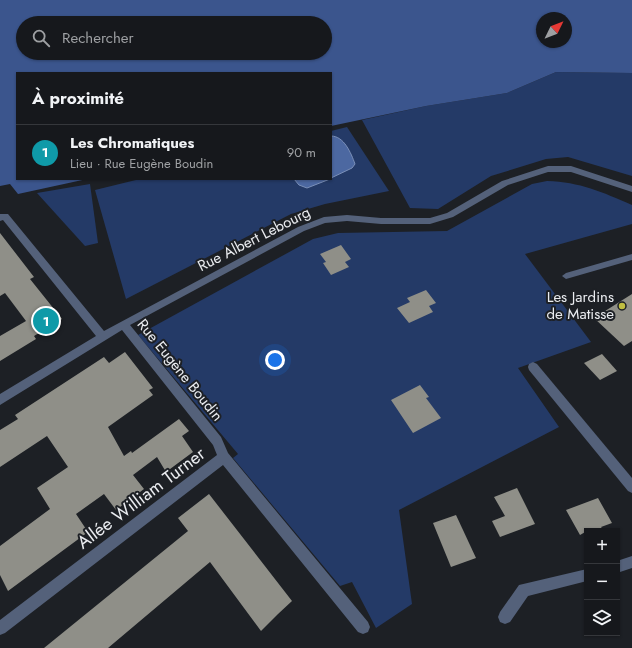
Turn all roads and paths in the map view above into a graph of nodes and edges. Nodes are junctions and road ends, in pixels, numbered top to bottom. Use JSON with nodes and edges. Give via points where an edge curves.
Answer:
{"nodes":[{"id":1,"x":632,"y":189,"type":"edge"},
{"id":2,"x":2,"y":217,"type":"edge"},
{"id":3,"x":632,"y":258,"type":"edge"},
{"id":4,"x":566,"y":276,"type":"dead end"},
{"id":5,"x":123,"y":324,"type":"junction"},
{"id":6,"x":102,"y":336,"type":"junction"},
{"id":7,"x":533,"y":367,"type":"dead end"},
{"id":8,"x":0,"y":400,"type":"edge"},
{"id":9,"x":224,"y":457,"type":"junction"},
{"id":10,"x":632,"y":487,"type":"edge"},
{"id":11,"x":632,"y":562,"type":"edge"},
{"id":12,"x":620,"y":566,"type":"edge"},
{"id":13,"x":584,"y":576,"type":"edge"},
{"id":14,"x":505,"y":616,"type":"dead end"},
{"id":15,"x":363,"y":627,"type":"dead end"},
{"id":16,"x":0,"y":628,"type":"edge"}],
"edges":[{"from":1,"to":5,"type":"street","name":"Rue Albert Lebourg","via":[[571,169],[548,168],[504,183],[450,215],[430,221],[346,218],[324,220],[301,229]]},
{"from":2,"to":6,"type":"street"},
{"from":3,"to":4,"type":"lane"},
{"from":5,"to":6,"type":"street","name":"Rue Eugène Boudin"},
{"from":5,"to":9,"type":"street","name":"Rue Eugène Boudin","via":[[217,440]]},
{"from":6,"to":8,"type":"street","name":"Rue Eugène Boudin"},
{"from":7,"to":10,"type":"street"},
{"from":9,"to":15,"type":"street","name":"Allée William Turner"},
{"from":9,"to":16,"type":"street","name":"Allée William Turner"},
{"from":11,"to":12,"type":"street"},
{"from":13,"to":14,"type":"street","via":[[524,590]]}]}
